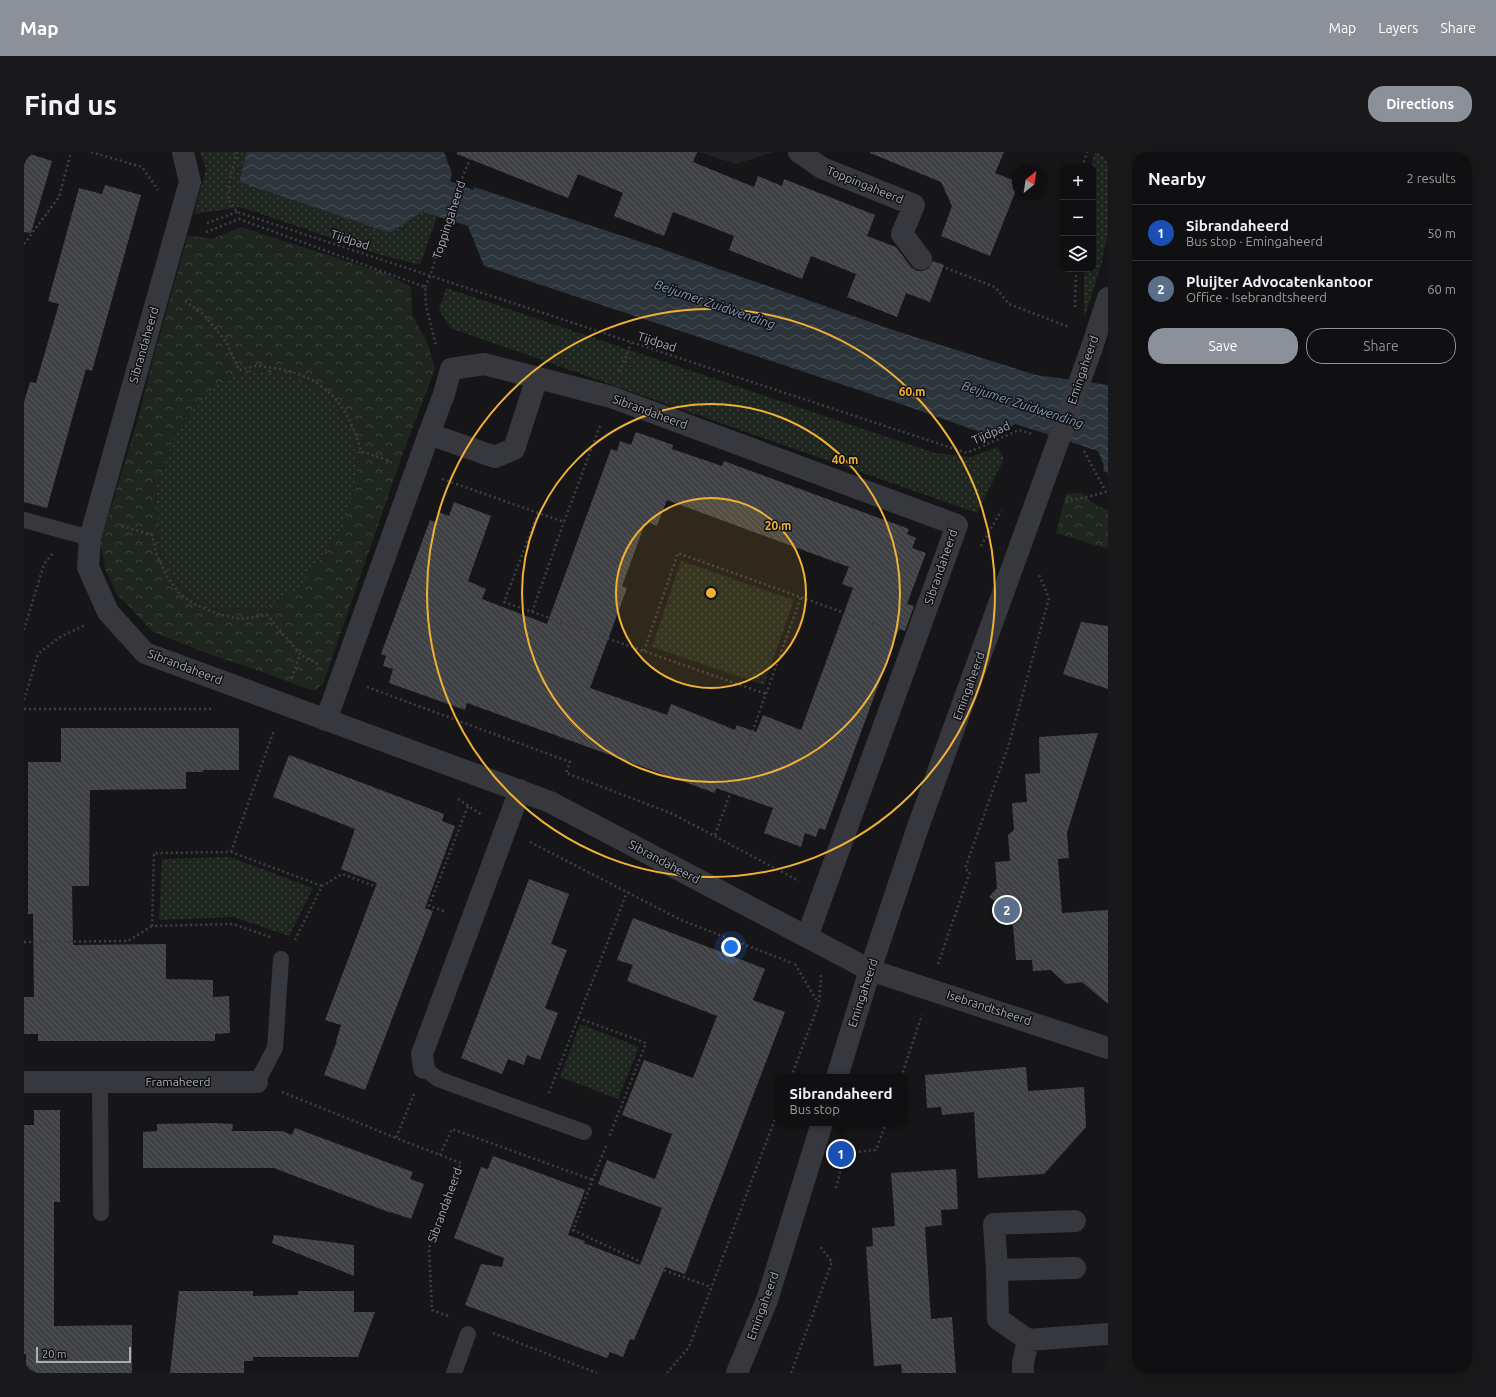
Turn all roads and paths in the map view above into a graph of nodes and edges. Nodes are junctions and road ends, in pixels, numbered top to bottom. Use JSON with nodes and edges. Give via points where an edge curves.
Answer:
{"nodes":[{"id":1,"x":71,"y":152,"type":"edge"},
{"id":2,"x":91,"y":152,"type":"edge"},
{"id":3,"x":183,"y":152,"type":"edge"},
{"id":4,"x":237,"y":152,"type":"edge"},
{"id":5,"x":473,"y":152,"type":"edge"},
{"id":6,"x":799,"y":152,"type":"edge"},
{"id":7,"x":1087,"y":152,"type":"edge"},
{"id":8,"x":1083,"y":164,"type":"edge"},
{"id":9,"x":161,"y":195,"type":"dead end"},
{"id":10,"x":178,"y":224,"type":"junction"},
{"id":11,"x":24,"y":244,"type":"edge"},
{"id":12,"x":921,"y":259,"type":"joint"},
{"id":13,"x":1076,"y":272,"type":"edge"},
{"id":14,"x":430,"y":276,"type":"junction"},
{"id":15,"x":425,"y":287,"type":"junction"},
{"id":16,"x":1108,"y":298,"type":"edge"},
{"id":17,"x":1074,"y":314,"type":"dead end"},
{"id":18,"x":1073,"y":329,"type":"dead end"},
{"id":19,"x":451,"y":369,"type":"junction"},
{"id":20,"x":537,"y":378,"type":"junction"},
{"id":21,"x":429,"y":434,"type":"junction"},
{"id":22,"x":1034,"y":434,"type":"dead end"},
{"id":23,"x":1084,"y":450,"type":"dead end"},
{"id":24,"x":1107,"y":493,"type":"edge"},
{"id":25,"x":1063,"y":502,"type":"dead end"},
{"id":26,"x":1005,"y":505,"type":"dead end"},
{"id":27,"x":538,"y":513,"type":"dead end"},
{"id":28,"x":24,"y":520,"type":"edge"},
{"id":29,"x":564,"y":522,"type":"dead end"},
{"id":30,"x":92,"y":528,"type":"junction"},
{"id":31,"x":68,"y":532,"type":"junction"},
{"id":32,"x":977,"y":552,"type":"dead end"},
{"id":33,"x":1037,"y":570,"type":"dead end"},
{"id":34,"x":801,"y":597,"type":"junction"},
{"id":35,"x":108,"y":612,"type":"junction"},
{"id":36,"x":532,"y":612,"type":"junction"},
{"id":37,"x":24,"y":630,"type":"edge"},
{"id":38,"x":916,"y":639,"type":"junction"},
{"id":39,"x":644,"y":651,"type":"junction"},
{"id":40,"x":300,"y":654,"type":"junction"},
{"id":41,"x":342,"y":678,"type":"junction"},
{"id":42,"x":766,"y":694,"type":"junction"},
{"id":43,"x":24,"y":700,"type":"edge"},
{"id":44,"x":282,"y":704,"type":"junction"},
{"id":45,"x":24,"y":709,"type":"edge"},
{"id":46,"x":215,"y":709,"type":"dead end"},
{"id":47,"x":326,"y":720,"type":"junction"},
{"id":48,"x":267,"y":727,"type":"dead end"},
{"id":49,"x":274,"y":730,"type":"junction"},
{"id":50,"x":282,"y":732,"type":"dead end"},
{"id":51,"x":520,"y":790,"type":"junction"},
{"id":52,"x":457,"y":798,"type":"dead end"},
{"id":53,"x":468,"y":806,"type":"junction"},
{"id":54,"x":505,"y":829,"type":"junction"},
{"id":55,"x":715,"y":835,"type":"junction"},
{"id":56,"x":231,"y":852,"type":"junction"},
{"id":57,"x":322,"y":886,"type":"junction"},
{"id":58,"x":627,"y":892,"type":"junction"},
{"id":59,"x":822,"y":894,"type":"junction"},
{"id":60,"x":429,"y":906,"type":"junction"},
{"id":61,"x":471,"y":921,"type":"junction"},
{"id":62,"x":152,"y":926,"type":"junction"},
{"id":63,"x":24,"y":942,"type":"edge"},
{"id":64,"x":815,"y":942,"type":"junction"},
{"id":65,"x":292,"y":945,"type":"junction"},
{"id":66,"x":281,"y":959,"type":"joint"},
{"id":67,"x":795,"y":964,"type":"junction"},
{"id":68,"x":870,"y":970,"type":"junction"},
{"id":69,"x":931,"y":989,"type":"junction"},
{"id":70,"x":819,"y":1004,"type":"junction"},
{"id":71,"x":578,"y":1018,"type":"junction"},
{"id":72,"x":1108,"y":1048,"type":"edge"},
{"id":73,"x":424,"y":1068,"type":"junction"},
{"id":74,"x":792,"y":1074,"type":"edge"},
{"id":75,"x":837,"y":1074,"type":"edge"},
{"id":76,"x":902,"y":1074,"type":"edge"},
{"id":77,"x":24,"y":1082,"type":"edge"},
{"id":78,"x":257,"y":1082,"type":"junction"},
{"id":79,"x":100,"y":1083,"type":"junction"},
{"id":80,"x":541,"y":1116,"type":"junction"},
{"id":81,"x":775,"y":1119,"type":"edge"},
{"id":82,"x":821,"y":1126,"type":"edge"},
{"id":83,"x":885,"y":1126,"type":"edge"},
{"id":84,"x":584,"y":1132,"type":"dead end"},
{"id":85,"x":396,"y":1138,"type":"junction"},
{"id":86,"x":440,"y":1155,"type":"junction"},
{"id":87,"x":593,"y":1180,"type":"junction"},
{"id":88,"x":836,"y":1188,"type":"dead end"},
{"id":89,"x":101,"y":1213,"type":"dead end"},
{"id":90,"x":1074,"y":1221,"type":"dead end"},
{"id":91,"x":819,"y":1245,"type":"dead end"},
{"id":92,"x":1075,"y":1268,"type":"dead end"},
{"id":93,"x":996,"y":1270,"type":"junction"},
{"id":94,"x":711,"y":1287,"type":"junction"},
{"id":95,"x":452,"y":1317,"type":"dead end"},
{"id":96,"x":486,"y":1330,"type":"dead end"},
{"id":97,"x":468,"y":1334,"type":"dead end"},
{"id":98,"x":1108,"y":1334,"type":"edge"},
{"id":99,"x":1028,"y":1340,"type":"junction"},
{"id":100,"x":454,"y":1373,"type":"edge"},
{"id":101,"x":597,"y":1373,"type":"edge"},
{"id":102,"x":667,"y":1373,"type":"edge"},
{"id":103,"x":737,"y":1373,"type":"edge"},
{"id":104,"x":792,"y":1373,"type":"edge"},
{"id":105,"x":1023,"y":1373,"type":"edge"}],
"edges":[{"from":1,"to":11,"type":"path","via":[[59,197]]},
{"from":2,"to":9,"type":"path","via":[[142,167]]},
{"from":3,"to":10,"type":"street","name":"Sibrandaheerd","via":[[190,182]]},
{"from":4,"to":14,"type":"path","name":"Tijdpad","via":[[228,198],[237,212]]},
{"from":5,"to":14,"type":"path","name":"Toppingaheerd","via":[[460,183]]},
{"from":6,"to":12,"type":"street","name":"Toppingaheerd","via":[[822,168],[914,205],[902,234]]},
{"from":7,"to":8,"type":"path"},
{"from":10,"to":15,"type":"path","via":[[205,232],[239,219]]},
{"from":10,"to":30,"type":"street","name":"Sibrandaheerd"},
{"from":12,"to":18,"type":"path","via":[[995,287],[1009,304]]},
{"from":13,"to":17,"type":"path"},
{"from":14,"to":15,"type":"path","name":"Toppingaheerd"},
{"from":14,"to":22,"type":"path","name":"Tijdpad","via":[[967,454],[1019,430]]},
{"from":15,"to":19,"type":"path","via":[[426,306],[436,347]]},
{"from":16,"to":68,"type":"street","name":"Emingaheerd","bridge":true,"via":[[918,827]]},
{"from":19,"to":20,"type":"street","name":"Sibrandaheerd","via":[[484,364]]},
{"from":19,"to":21,"type":"street"},
{"from":20,"to":21,"type":"street","via":[[514,449],[495,457]]},
{"from":20,"to":38,"type":"street","name":"Sibrandaheerd","via":[[611,398],[957,525]]},
{"from":21,"to":41,"type":"street"},
{"from":23,"to":24,"type":"path"},
{"from":24,"to":25,"type":"path"},
{"from":26,"to":32,"type":"path"},
{"from":27,"to":36,"type":"path","via":[[504,602]]},
{"from":28,"to":31,"type":"lane"},
{"from":29,"to":36,"type":"path"},
{"from":30,"to":31,"type":"lane"},
{"from":30,"to":35,"type":"street","name":"Sibrandaheerd","via":[[88,567]]},
{"from":30,"to":40,"type":"path","via":[[152,535],[156,553],[179,593],[194,604],[240,620],[268,615]]},
{"from":31,"to":37,"type":"path","via":[[44,564]]},
{"from":33,"to":69,"type":"path","via":[[1050,598],[1009,744],[965,869],[970,872]]},
{"from":34,"to":38,"type":"path"},
{"from":34,"to":39,"type":"path","via":[[678,553]]},
{"from":34,"to":42,"type":"path"},
{"from":35,"to":43,"type":"path","via":[[60,637],[38,654]]},
{"from":35,"to":44,"type":"street","name":"Sibrandaheerd","via":[[145,653]]},
{"from":36,"to":39,"type":"path"},
{"from":38,"to":59,"type":"street","name":"Sibrandaheerd"},
{"from":39,"to":42,"type":"path"},
{"from":40,"to":41,"type":"path"},
{"from":40,"to":44,"type":"path"},
{"from":41,"to":47,"type":"street"},
{"from":41,"to":55,"type":"path","via":[[570,762],[566,773],[673,814]]},
{"from":42,"to":55,"type":"path"},
{"from":44,"to":47,"type":"street","name":"Sibrandaheerd"},
{"from":44,"to":49,"type":"path"},
{"from":45,"to":46,"type":"path"},
{"from":47,"to":51,"type":"street","name":"Sibrandaheerd"},
{"from":48,"to":49,"type":"path"},
{"from":49,"to":50,"type":"path"},
{"from":49,"to":56,"type":"path"},
{"from":51,"to":54,"type":"street"},
{"from":51,"to":64,"type":"street","name":"Sibrandaheerd","via":[[550,802]]},
{"from":52,"to":53,"type":"path"},
{"from":53,"to":54,"type":"path"},
{"from":53,"to":60,"type":"path"},
{"from":54,"to":58,"type":"path"},
{"from":54,"to":61,"type":"street"},
{"from":55,"to":59,"type":"path"},
{"from":56,"to":57,"type":"path"},
{"from":56,"to":62,"type":"path","via":[[154,853]]},
{"from":57,"to":60,"type":"path","via":[[342,874]]},
{"from":57,"to":65,"type":"path"},
{"from":58,"to":67,"type":"path","via":[[681,920]]},
{"from":58,"to":71,"type":"path"},
{"from":59,"to":64,"type":"street","name":"Sibrandaheerd"},
{"from":60,"to":61,"type":"path"},
{"from":61,"to":73,"type":"street","via":[[422,1054]]},
{"from":62,"to":63,"type":"path","via":[[128,941]]},
{"from":62,"to":65,"type":"path","via":[[233,924]]},
{"from":64,"to":67,"type":"path"},
{"from":64,"to":68,"type":"street","name":"Sibrandaheerd"},
{"from":64,"to":70,"type":"path"},
{"from":65,"to":66,"type":"path"},
{"from":66,"to":78,"type":"lane","via":[[275,1048]]},
{"from":67,"to":70,"type":"path"},
{"from":68,"to":69,"type":"street","name":"Isebrandtsheerd"},
{"from":68,"to":75,"type":"street","name":"Emingaheerd"},
{"from":69,"to":72,"type":"street","name":"Isebrandtsheerd"},
{"from":69,"to":76,"type":"path"},
{"from":70,"to":74,"type":"path"},
{"from":71,"to":80,"type":"path"},
{"from":71,"to":87,"type":"path","via":[[646,1044]]},
{"from":73,"to":80,"type":"lane","via":[[438,1080]]},
{"from":73,"to":85,"type":"path"},
{"from":77,"to":79,"type":"street","name":"Framaheerd"},
{"from":78,"to":79,"type":"street","name":"Framaheerd"},
{"from":78,"to":85,"type":"path"},
{"from":79,"to":89,"type":"lane"},
{"from":80,"to":84,"type":"lane"},
{"from":81,"to":94,"type":"path"},
{"from":82,"to":103,"type":"street","name":"Emingaheerd","via":[[767,1300]]},
{"from":83,"to":88,"type":"path","via":[[876,1150],[845,1153]]},
{"from":85,"to":86,"type":"path","name":"Sibrandaheerd"},
{"from":86,"to":87,"type":"path","via":[[452,1129]]},
{"from":86,"to":95,"type":"path","name":"Sibrandaheerd","via":[[461,1163],[429,1248],[432,1310]]},
{"from":87,"to":94,"type":"path","via":[[573,1230],[641,1262]]},
{"from":90,"to":93,"type":"street","via":[[994,1224]]},
{"from":91,"to":104,"type":"path","via":[[832,1262]]},
{"from":92,"to":93,"type":"street"},
{"from":93,"to":99,"type":"street","via":[[998,1319]]},
{"from":94,"to":102,"type":"path","via":[[689,1347]]},
{"from":96,"to":101,"type":"path"},
{"from":97,"to":100,"type":"lane"},
{"from":98,"to":99,"type":"street"},
{"from":99,"to":105,"type":"street"}]}
